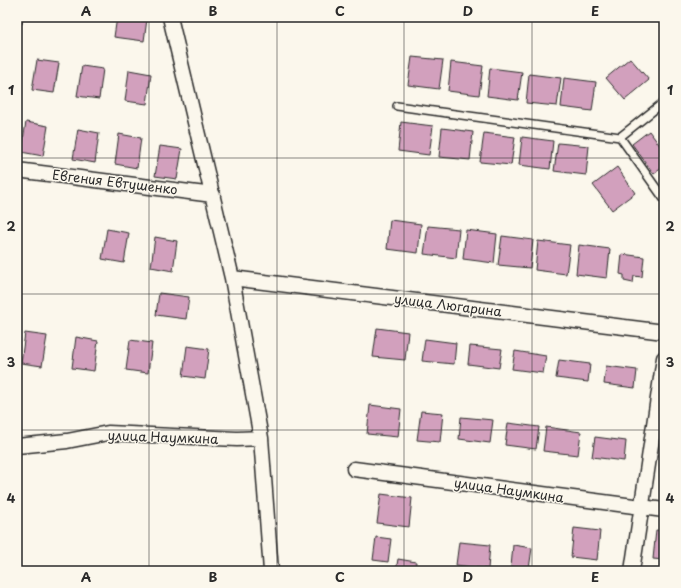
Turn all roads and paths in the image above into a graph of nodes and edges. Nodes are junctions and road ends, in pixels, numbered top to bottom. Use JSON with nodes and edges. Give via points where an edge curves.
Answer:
{"nodes":[{"id":1,"x":170,"y":17,"type":"edge"},
{"id":2,"x":664,"y":102,"type":"edge"},
{"id":3,"x":397,"y":106,"type":"dead end"},
{"id":4,"x":620,"y":137,"type":"junction"},
{"id":5,"x":17,"y":170,"type":"edge"},
{"id":6,"x":213,"y":195,"type":"junction"},
{"id":7,"x":664,"y":199,"type":"edge"},
{"id":8,"x":232,"y":278,"type":"junction"},
{"id":9,"x":664,"y":332,"type":"edge"},
{"id":10,"x":664,"y":358,"type":"edge"},
{"id":11,"x":261,"y":438,"type":"junction"},
{"id":12,"x":17,"y":446,"type":"edge"},
{"id":13,"x":354,"y":469,"type":"dead end"},
{"id":14,"x":642,"y":507,"type":"junction"},
{"id":15,"x":664,"y":510,"type":"edge"},
{"id":16,"x":271,"y":571,"type":"edge"},
{"id":17,"x":632,"y":571,"type":"edge"}],
"edges":[{"from":1,"to":6,"type":"street"},
{"from":2,"to":4,"type":"lane"},
{"from":3,"to":4,"type":"lane"},
{"from":4,"to":7,"type":"lane"},
{"from":5,"to":6,"type":"street","name":"Евгения Евтушенко"},
{"from":6,"to":8,"type":"street"},
{"from":8,"to":9,"type":"street","name":"улица Люгарина"},
{"from":8,"to":11,"type":"street"},
{"from":10,"to":14,"type":"street"},
{"from":11,"to":12,"type":"street","name":"улица Наумкина","via":[[108,433],[67,441]]},
{"from":11,"to":16,"type":"street"},
{"from":13,"to":14,"type":"street","name":"улица Наумкина"},
{"from":14,"to":15,"type":"street","name":"улица Наумкина"},
{"from":14,"to":17,"type":"street"}]}
